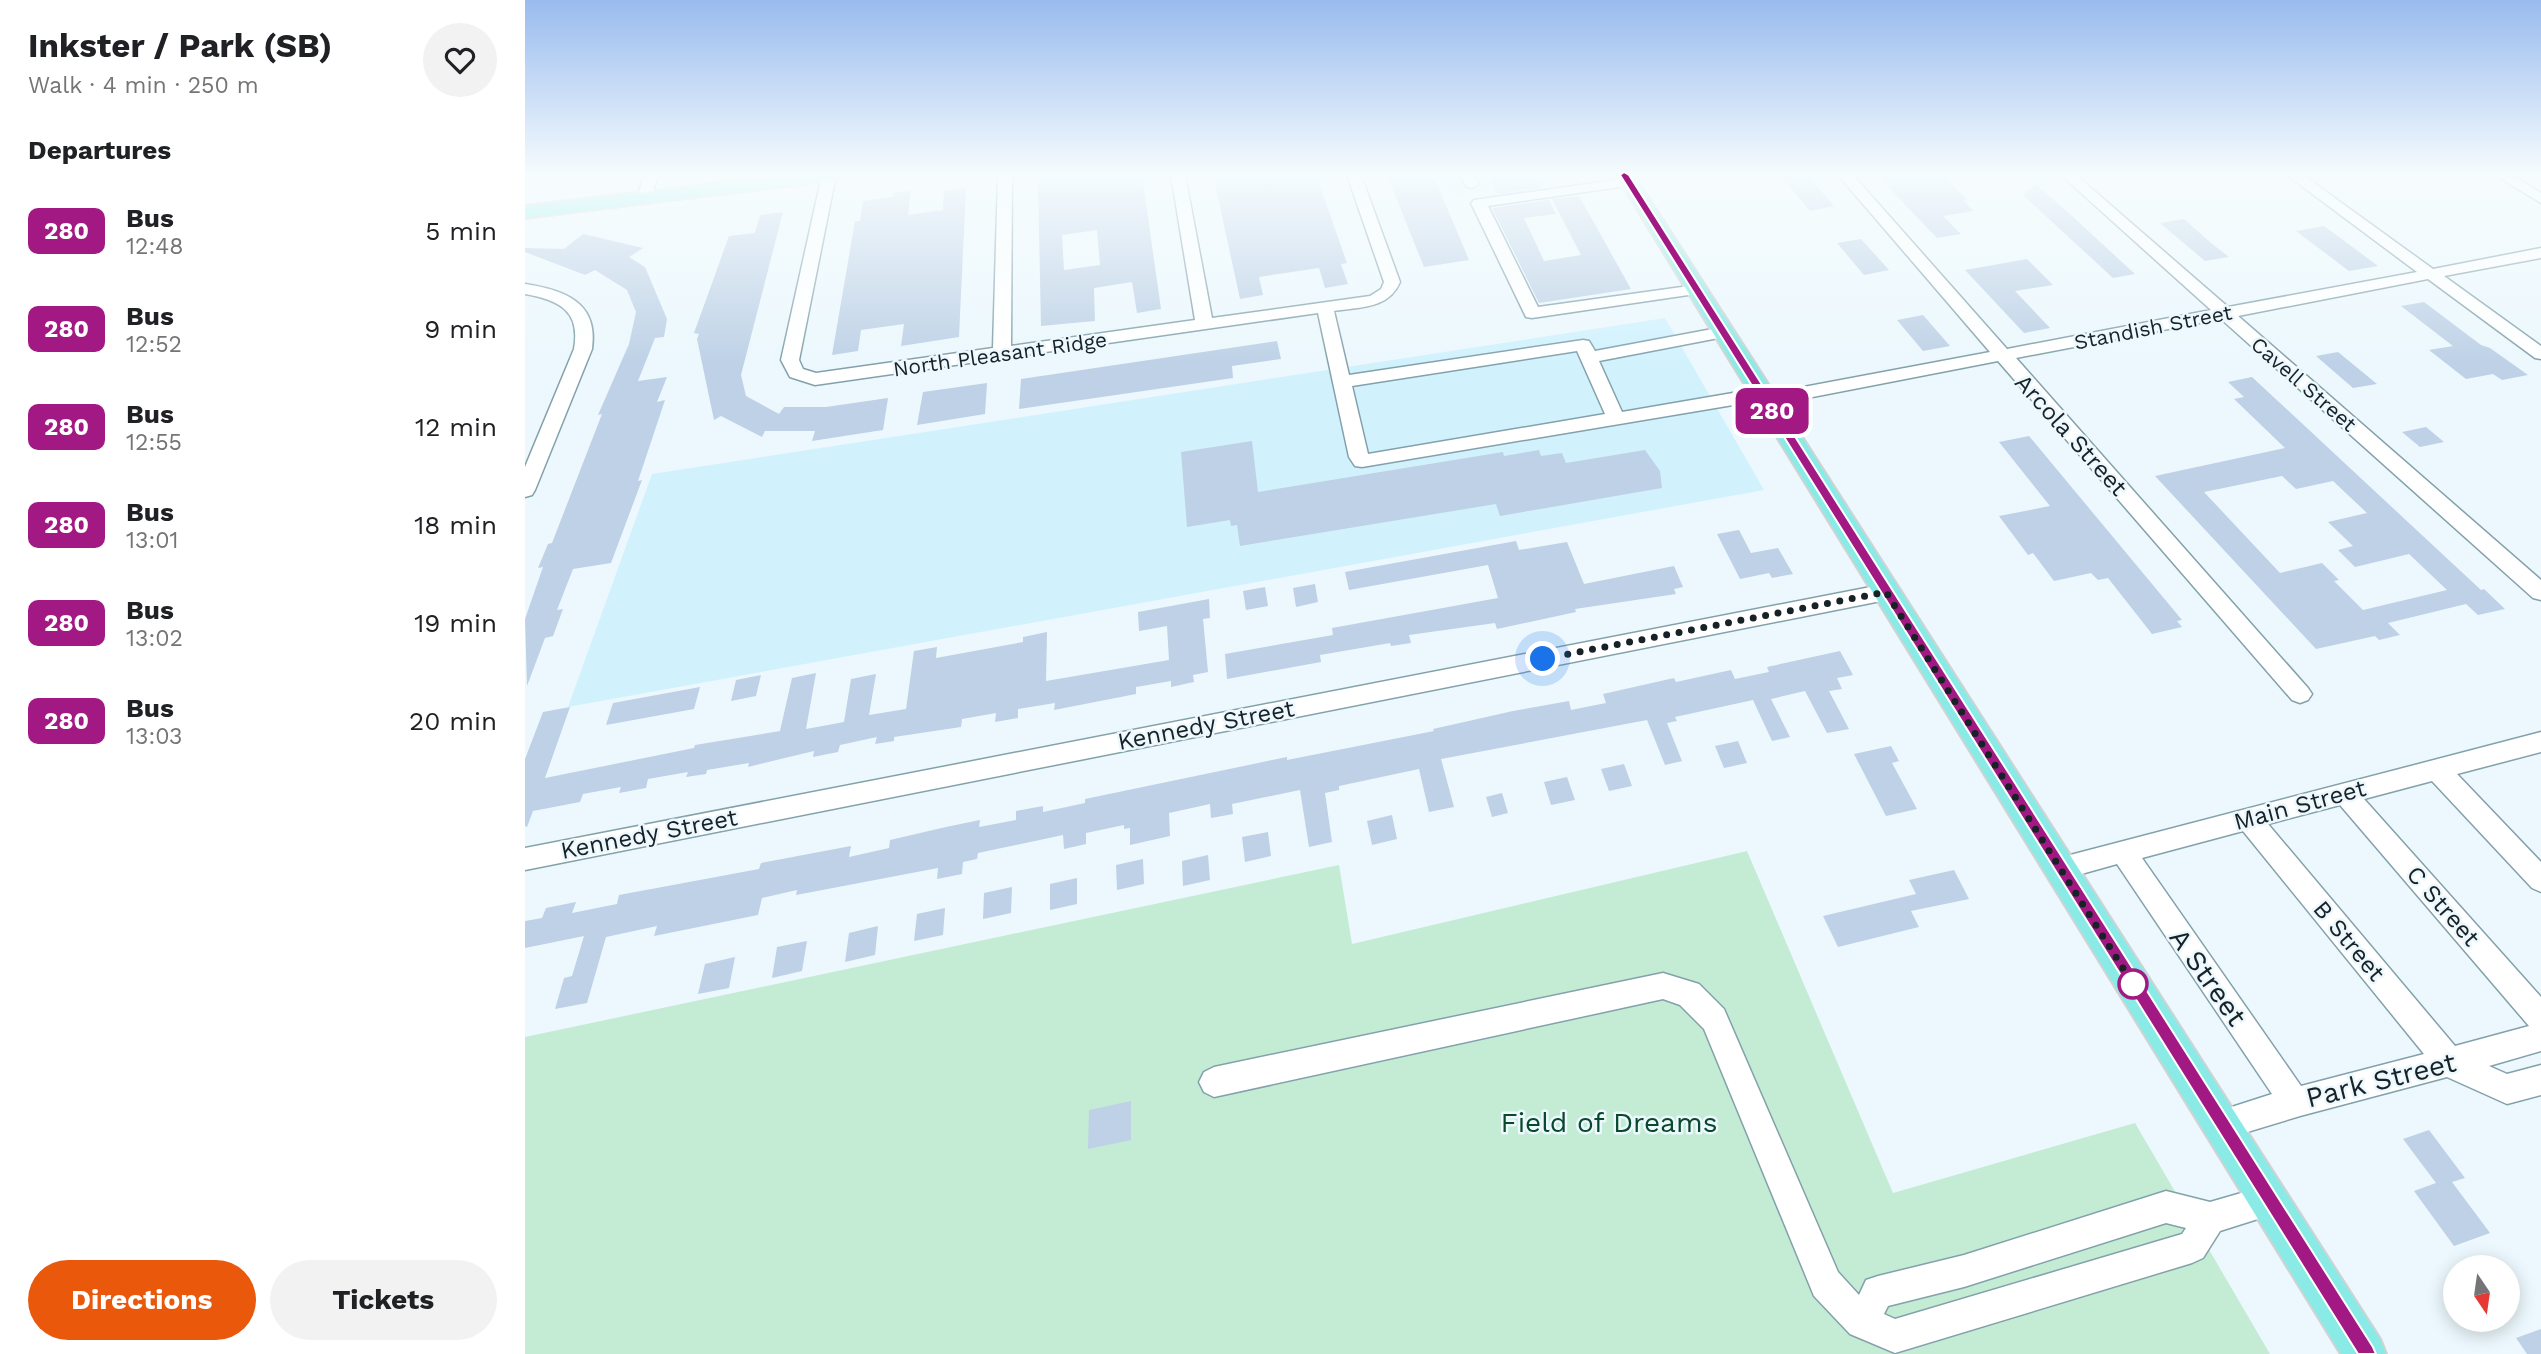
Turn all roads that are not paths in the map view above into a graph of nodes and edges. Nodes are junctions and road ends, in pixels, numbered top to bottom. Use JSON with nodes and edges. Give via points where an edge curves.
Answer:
{"nodes":[{"id":1,"x":817,"y":238,"type":"edge"},
{"id":2,"x":1004,"y":238,"type":"edge"},
{"id":3,"x":1189,"y":238,"type":"edge"},
{"id":4,"x":1375,"y":238,"type":"edge"},
{"id":5,"x":1496,"y":238,"type":"edge"},
{"id":6,"x":1664,"y":238,"type":"edge"},
{"id":7,"x":1900,"y":238,"type":"edge"},
{"id":8,"x":2139,"y":238,"type":"edge"},
{"id":9,"x":2381,"y":238,"type":"edge"},
{"id":10,"x":2541,"y":253,"type":"edge"},
{"id":11,"x":2431,"y":274,"type":"junction"},
{"id":12,"x":525,"y":289,"type":"edge"},
{"id":13,"x":1696,"y":289,"type":"junction"},
{"id":14,"x":1325,"y":309,"type":"junction"},
{"id":15,"x":2224,"y":313,"type":"junction"},
{"id":16,"x":1205,"y":326,"type":"junction"},
{"id":17,"x":1723,"y":332,"type":"junction"},
{"id":18,"x":1002,"y":354,"type":"junction"},
{"id":19,"x":2541,"y":354,"type":"edge"},
{"id":20,"x":2002,"y":356,"type":"junction"},
{"id":21,"x":1588,"y":358,"type":"junction"},
{"id":22,"x":796,"y":373,"type":"joint"},
{"id":23,"x":1339,"y":375,"type":"junction"},
{"id":24,"x":1764,"y":397,"type":"junction"},
{"id":25,"x":1616,"y":419,"type":"junction"},
{"id":26,"x":525,"y":490,"type":"edge"},
{"id":27,"x":1886,"y":592,"type":"junction"},
{"id":28,"x":2541,"y":592,"type":"edge"},
{"id":29,"x":2300,"y":694,"type":"dead end"},
{"id":30,"x":2537,"y":747,"type":"edge"},
{"id":31,"x":2436,"y":769,"type":"junction"},
{"id":32,"x":2344,"y":793,"type":"junction"},
{"id":33,"x":2248,"y":819,"type":"junction"},
{"id":34,"x":2123,"y":852,"type":"junction"},
{"id":35,"x":525,"y":859,"type":"edge"},
{"id":36,"x":2060,"y":868,"type":"junction"},
{"id":37,"x":2541,"y":880,"type":"edge"},
{"id":38,"x":2541,"y":1018,"type":"edge"},
{"id":39,"x":2541,"y":1037,"type":"edge"},
{"id":40,"x":2451,"y":1064,"type":"junction"},
{"id":41,"x":2541,"y":1080,"type":"edge"},
{"id":42,"x":1214,"y":1082,"type":"dead end"},
{"id":43,"x":2294,"y":1101,"type":"junction"},
{"id":44,"x":2221,"y":1125,"type":"junction"},
{"id":45,"x":2269,"y":1201,"type":"junction"},
{"id":46,"x":2210,"y":1218,"type":"junction"},
{"id":47,"x":1862,"y":1322,"type":"junction"},
{"id":48,"x":2365,"y":1354,"type":"edge"}],
"edges":[{"from":1,"to":22,"type":"street","via":[[790,360]]},
{"from":2,"to":18,"type":"street"},
{"from":3,"to":16,"type":"street"},
{"from":4,"to":14,"type":"street","via":[[1391,286],[1375,300]]},
{"from":5,"to":13,"type":"street","via":[[1532,313]]},
{"from":6,"to":13,"type":"main road"},
{"from":7,"to":20,"type":"street","name":"Arcola Street"},
{"from":8,"to":15,"type":"street","name":"Cavell Street"},
{"from":9,"to":11,"type":"street"},
{"from":10,"to":11,"type":"street","name":"Standish Street"},
{"from":11,"to":15,"type":"street","name":"Standish Street"},
{"from":11,"to":19,"type":"street"},
{"from":12,"to":26,"type":"street","via":[[572,305],[586,328],[583,349]]},
{"from":13,"to":17,"type":"main road"},
{"from":14,"to":16,"type":"street"},
{"from":14,"to":23,"type":"street"},
{"from":15,"to":20,"type":"street","name":"Standish Street"},
{"from":15,"to":28,"type":"street","name":"Cavell Street"},
{"from":16,"to":18,"type":"street","name":"North Pleasant Ridge"},
{"from":17,"to":21,"type":"street"},
{"from":17,"to":24,"type":"main road"},
{"from":18,"to":22,"type":"street","name":"North Pleasant Ridge","via":[[824,379]]},
{"from":20,"to":24,"type":"street","name":"Standish Street"},
{"from":20,"to":29,"type":"street","name":"Arcola Street"},
{"from":21,"to":23,"type":"street","via":[[1583,345]]},
{"from":21,"to":25,"type":"street"},
{"from":23,"to":25,"type":"street","via":[[1362,461]]},
{"from":24,"to":25,"type":"street"},
{"from":24,"to":27,"type":"main road"},
{"from":27,"to":35,"type":"street","name":"Kennedy Street"},
{"from":27,"to":36,"type":"main road"},
{"from":30,"to":31,"type":"street","name":"Main Street"},
{"from":31,"to":32,"type":"street","name":"Main Street"},
{"from":31,"to":37,"type":"street"},
{"from":32,"to":33,"type":"street","name":"Main Street"},
{"from":32,"to":38,"type":"street","name":"C Street"},
{"from":33,"to":34,"type":"street","name":"Main Street"},
{"from":33,"to":40,"type":"street","name":"B Street"},
{"from":34,"to":36,"type":"street","name":"Main Street"},
{"from":34,"to":43,"type":"street","name":"A Street"},
{"from":36,"to":44,"type":"main road"},
{"from":39,"to":40,"type":"street","name":"Park Street"},
{"from":40,"to":41,"type":"street","via":[[2507,1089]]},
{"from":40,"to":43,"type":"street","name":"Park Street"},
{"from":42,"to":47,"type":"street","via":[[1663,986],[1689,994],[1714,1019],[1825,1284]]},
{"from":43,"to":44,"type":"street","name":"Park Street"},
{"from":44,"to":45,"type":"main road"},
{"from":45,"to":46,"type":"street"},
{"from":45,"to":48,"type":"main road"},
{"from":46,"to":47,"type":"street","via":[[2166,1207],[1964,1272],[1878,1292]]},
{"from":46,"to":47,"type":"street","via":[[2192,1247],[1985,1311],[1895,1336]]}]}
